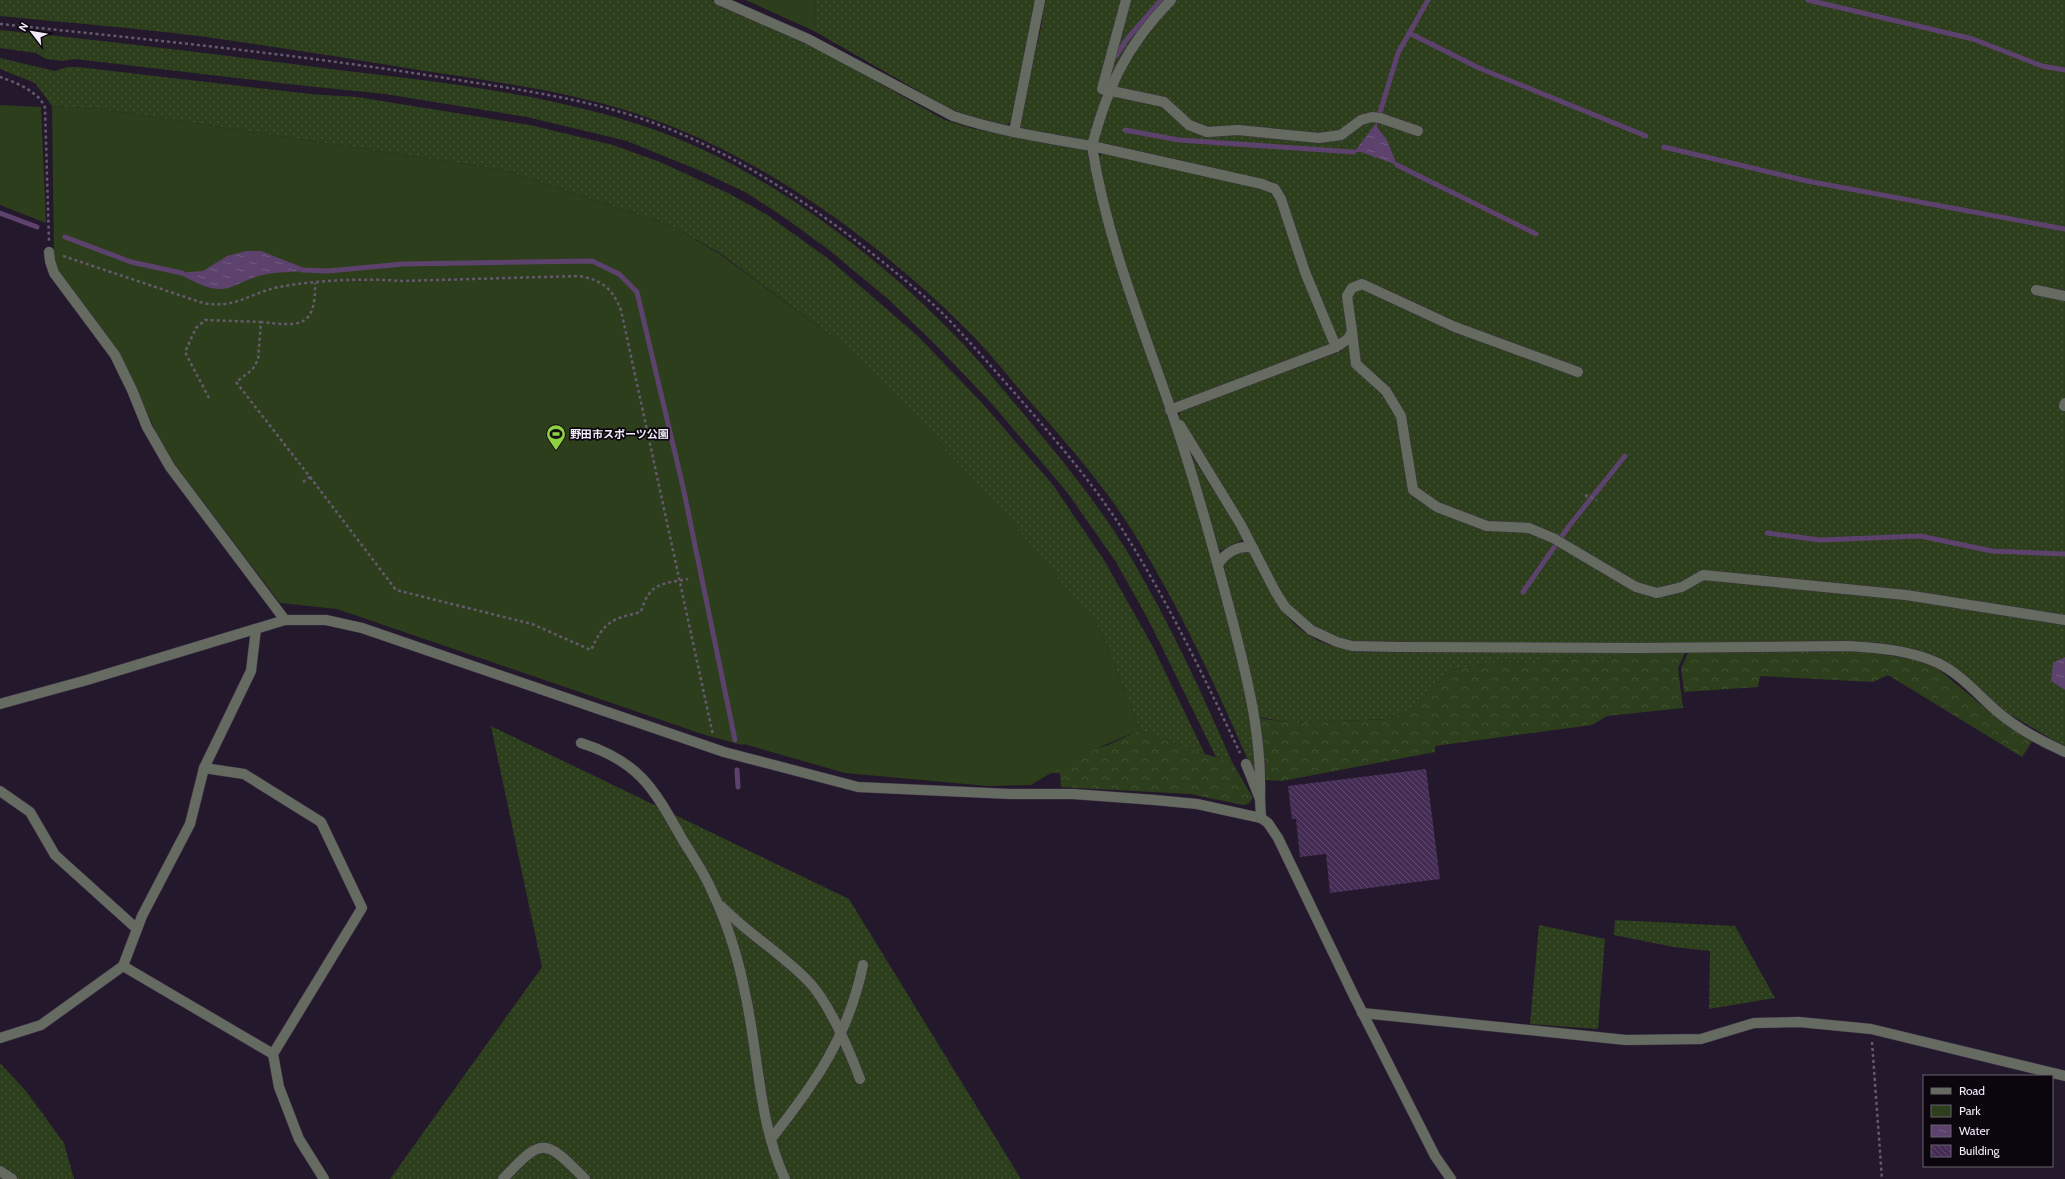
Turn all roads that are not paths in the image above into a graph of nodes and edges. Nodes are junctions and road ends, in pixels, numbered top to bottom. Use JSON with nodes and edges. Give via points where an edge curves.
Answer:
{"nodes":[{"id":1,"x":718,"y":0,"type":"edge"},
{"id":2,"x":1040,"y":0,"type":"edge"},
{"id":3,"x":1126,"y":0,"type":"edge"},
{"id":4,"x":1171,"y":0,"type":"edge"},
{"id":5,"x":1109,"y":91,"type":"junction"},
{"id":6,"x":1418,"y":131,"type":"dead end"},
{"id":7,"x":1014,"y":132,"type":"junction"},
{"id":8,"x":1092,"y":146,"type":"junction"},
{"id":9,"x":49,"y":252,"type":"road end"},
{"id":10,"x":2036,"y":290,"type":"dead end"},
{"id":11,"x":2065,"y":296,"type":"edge"},
{"id":12,"x":1352,"y":331,"type":"junction"},
{"id":13,"x":1336,"y":347,"type":"junction"},
{"id":14,"x":1578,"y":372,"type":"dead end"},
{"id":15,"x":1170,"y":410,"type":"junction"},
{"id":16,"x":1253,"y":548,"type":"junction"},
{"id":17,"x":1218,"y":565,"type":"junction"},
{"id":18,"x":285,"y":620,"type":"junction"},
{"id":19,"x":2065,"y":620,"type":"edge"},
{"id":20,"x":256,"y":629,"type":"junction"},
{"id":21,"x":0,"y":704,"type":"edge"},
{"id":22,"x":581,"y":743,"type":"dead end"},
{"id":23,"x":2065,"y":752,"type":"edge"},
{"id":24,"x":1246,"y":764,"type":"road end"},
{"id":25,"x":204,"y":768,"type":"junction"},
{"id":26,"x":0,"y":791,"type":"edge"},
{"id":27,"x":1260,"y":799,"type":"junction"},
{"id":28,"x":1261,"y":818,"type":"junction"},
{"id":29,"x":716,"y":900,"type":"junction"},
{"id":30,"x":137,"y":928,"type":"junction"},
{"id":31,"x":863,"y":965,"type":"dead end"},
{"id":32,"x":123,"y":966,"type":"junction"},
{"id":33,"x":1362,"y":1012,"type":"junction"},
{"id":34,"x":841,"y":1035,"type":"junction"},
{"id":35,"x":0,"y":1038,"type":"edge"},
{"id":36,"x":273,"y":1054,"type":"junction"},
{"id":37,"x":2065,"y":1076,"type":"edge"},
{"id":38,"x":860,"y":1080,"type":"dead end"},
{"id":39,"x":770,"y":1139,"type":"junction"},
{"id":40,"x":0,"y":1171,"type":"edge"},
{"id":41,"x":12,"y":1179,"type":"edge"},
{"id":42,"x":324,"y":1179,"type":"edge"},
{"id":43,"x":503,"y":1179,"type":"edge"},
{"id":44,"x":585,"y":1179,"type":"edge"},
{"id":45,"x":784,"y":1179,"type":"edge"},
{"id":46,"x":1451,"y":1179,"type":"edge"}],
"edges":[{"from":1,"to":7,"type":"street","via":[[808,39],[953,116]]},
{"from":2,"to":7,"type":"street"},
{"from":3,"to":5,"type":"street","via":[[1102,89]]},
{"from":4,"to":5,"type":"street","via":[[1152,19],[1127,53]]},
{"from":5,"to":6,"type":"street","via":[[1164,102],[1189,125],[1207,132],[1238,130],[1319,138],[1341,135],[1361,120],[1376,118]]},
{"from":5,"to":8,"type":"street"},
{"from":7,"to":8,"type":"street"},
{"from":8,"to":13,"type":"street","via":[[1275,189]]},
{"from":8,"to":15,"type":"street","via":[[1118,258]]},
{"from":9,"to":18,"type":"street","via":[[54,273],[115,355],[147,427],[170,467]]},
{"from":10,"to":11,"type":"street"},
{"from":12,"to":13,"type":"street","via":[[1348,338]]},
{"from":12,"to":14,"type":"street","via":[[1347,296],[1352,288],[1362,284],[1455,327]]},
{"from":12,"to":19,"type":"street","via":[[1356,364],[1386,391],[1401,416],[1413,490],[1437,507],[1487,526],[1529,528],[1557,540],[1636,587],[1657,593],[1682,587],[1704,575],[1899,594]]},
{"from":13,"to":15,"type":"street"},
{"from":15,"to":16,"type":"street"},
{"from":15,"to":17,"type":"street"},
{"from":16,"to":17,"type":"street","via":[[1242,546],[1225,555]]},
{"from":16,"to":23,"type":"street","via":[[1285,607],[1311,630],[1352,646],[1881,648],[1915,654],[1939,664],[2001,714]]},
{"from":17,"to":27,"type":"street","via":[[1253,704],[1261,765]]},
{"from":18,"to":20,"type":"street"},
{"from":18,"to":28,"type":"street","via":[[326,620],[362,628],[716,750],[858,787],[1010,794],[1072,794],[1155,800],[1197,804]]},
{"from":20,"to":21,"type":"street"},
{"from":20,"to":25,"type":"street","via":[[250,671]]},
{"from":22,"to":29,"type":"street","via":[[604,750],[642,776],[658,796]]},
{"from":24,"to":27,"type":"street"},
{"from":25,"to":30,"type":"street","via":[[190,824]]},
{"from":25,"to":36,"type":"street","via":[[244,774],[321,822],[362,908]]},
{"from":26,"to":30,"type":"street","via":[[30,812],[56,855]]},
{"from":27,"to":28,"type":"street"},
{"from":28,"to":33,"type":"street","via":[[1278,838]]},
{"from":29,"to":34,"type":"street","via":[[733,918],[808,980],[817,990]]},
{"from":29,"to":39,"type":"street","via":[[727,927],[745,993]]},
{"from":30,"to":32,"type":"street"},
{"from":31,"to":34,"type":"street","via":[[854,1003]]},
{"from":32,"to":35,"type":"street","via":[[41,1025]]},
{"from":32,"to":36,"type":"street"},
{"from":33,"to":37,"type":"street","via":[[1626,1040],[1701,1039],[1754,1023],[1799,1022],[1871,1029]]},
{"from":33,"to":46,"type":"street","via":[[1434,1156]]},
{"from":34,"to":38,"type":"street"},
{"from":34,"to":39,"type":"street","via":[[811,1086]]},
{"from":36,"to":42,"type":"street","via":[[279,1087],[299,1139]]},
{"from":39,"to":45,"type":"street"},
{"from":40,"to":41,"type":"street"},
{"from":43,"to":44,"type":"street","via":[[531,1152],[544,1147],[558,1153]]}]}
